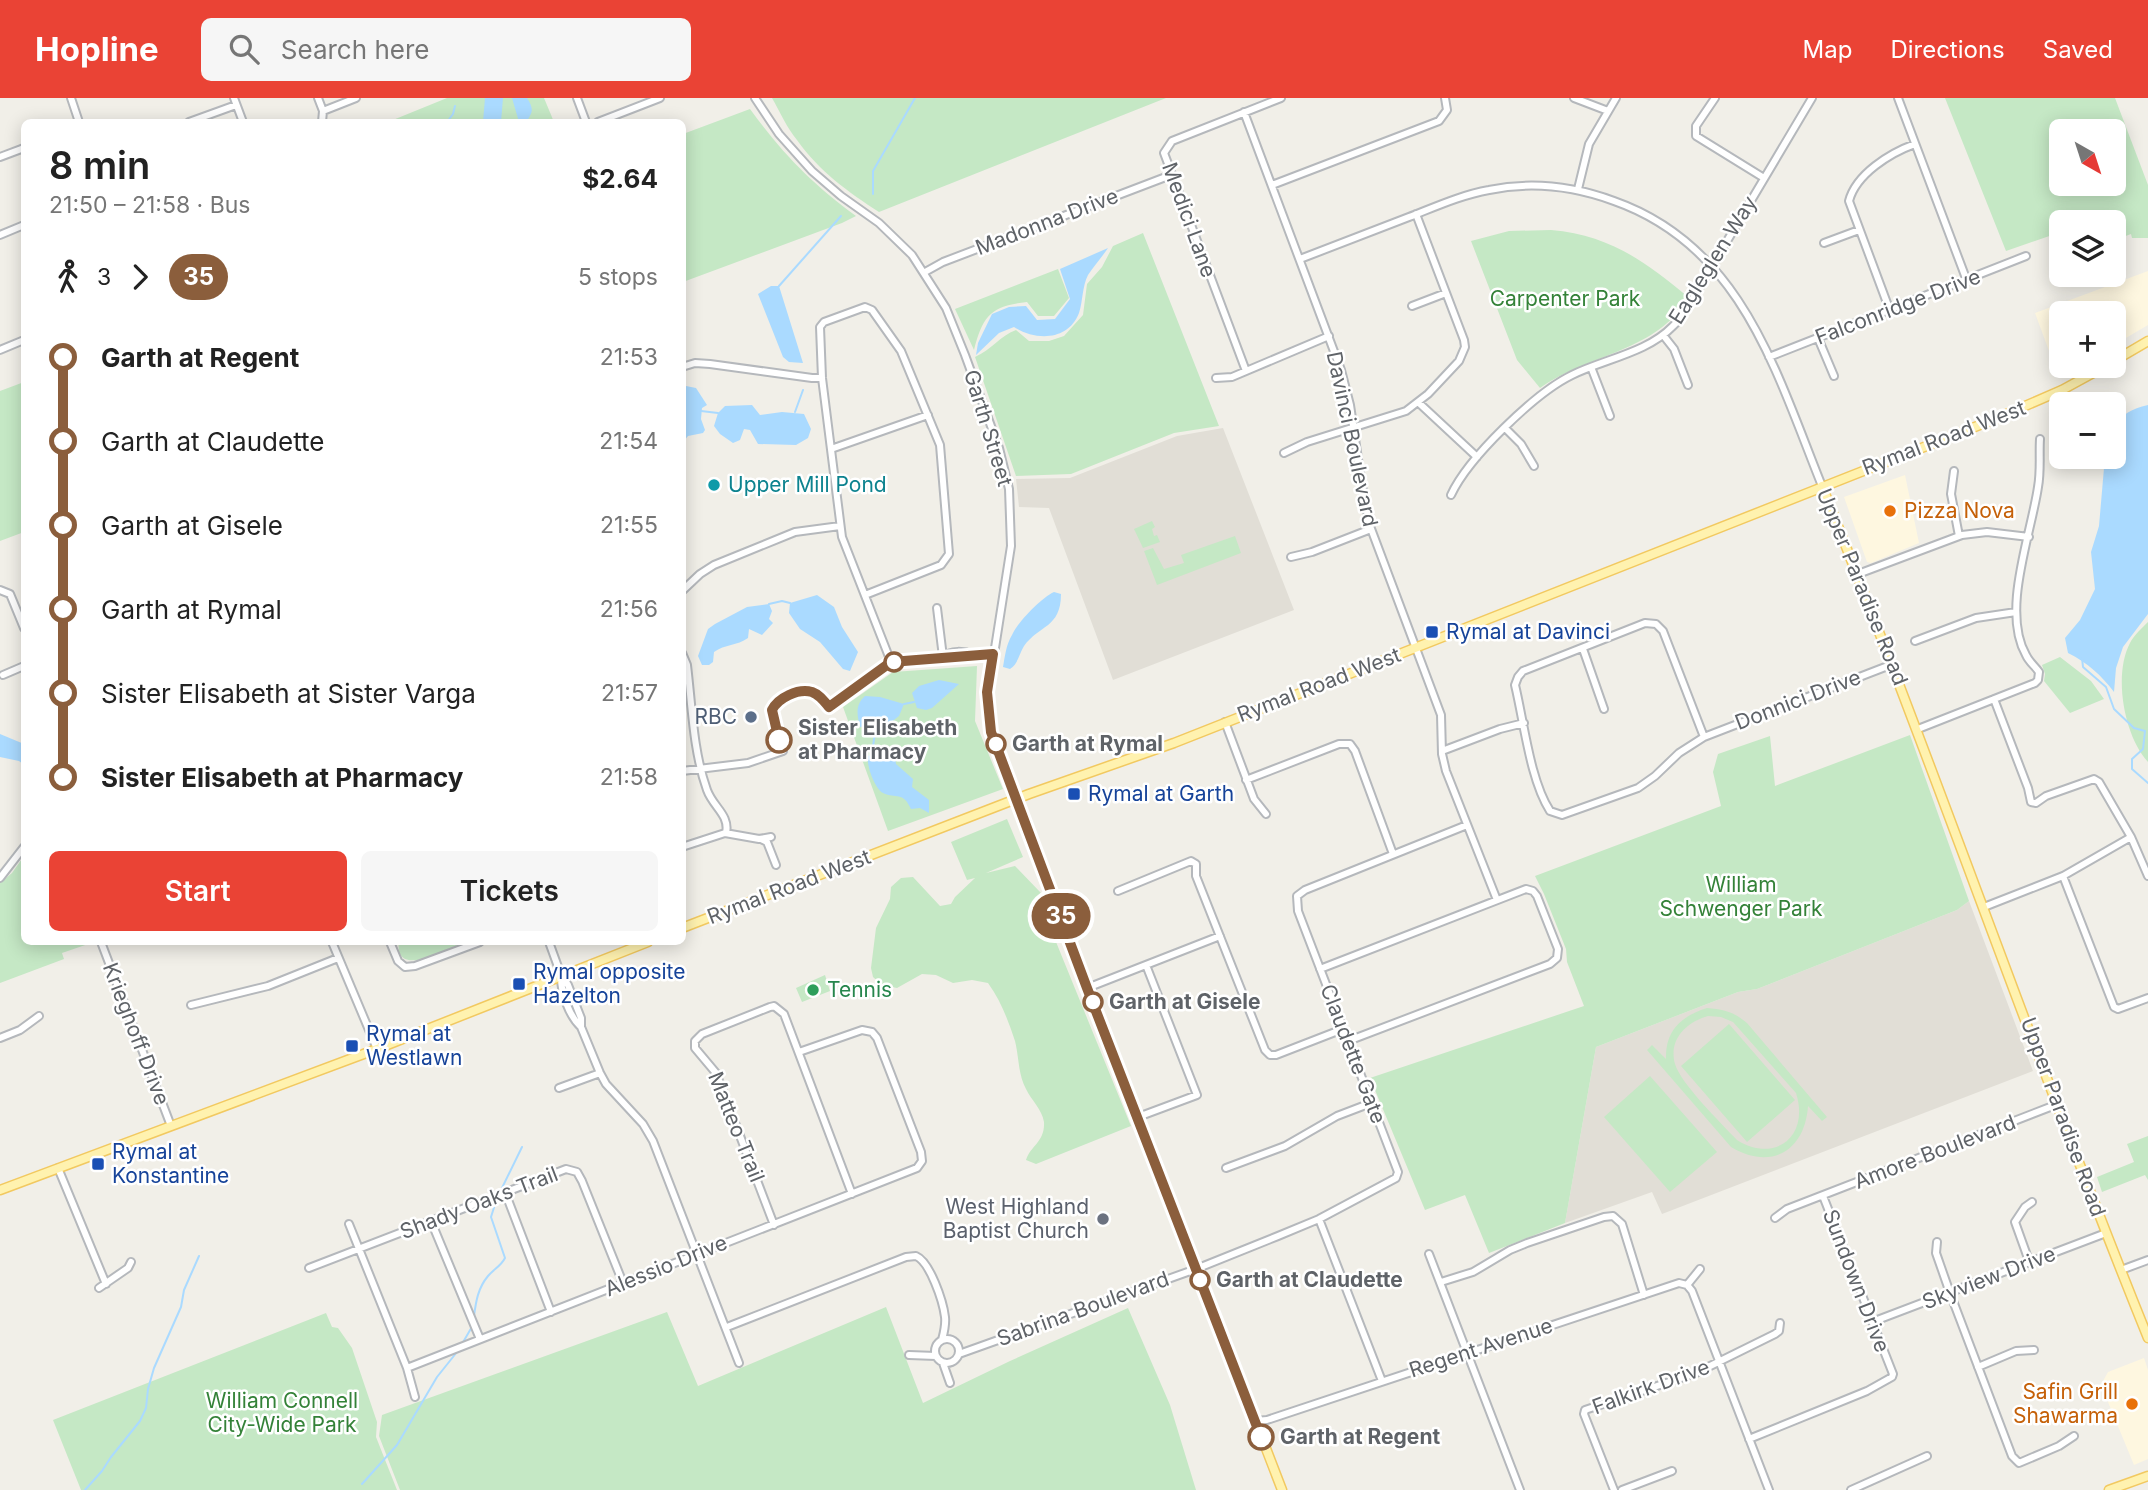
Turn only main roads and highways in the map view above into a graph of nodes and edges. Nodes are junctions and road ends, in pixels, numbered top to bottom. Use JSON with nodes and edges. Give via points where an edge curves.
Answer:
{"nodes":[{"id":1,"x":2148,"y":341,"type":"edge"},
{"id":2,"x":2126,"y":354,"type":"edge"},
{"id":3,"x":2084,"y":378,"type":"edge"},
{"id":4,"x":1822,"y":486,"type":"junction"},
{"id":5,"x":1016,"y":799,"type":"junction"},
{"id":6,"x":686,"y":926,"type":"edge"},
{"id":7,"x":640,"y":945,"type":"edge"},
{"id":8,"x":0,"y":1190,"type":"edge"},
{"id":9,"x":2148,"y":1338,"type":"edge"},
{"id":10,"x":2147,"y":1475,"type":"edge"},
{"id":11,"x":1282,"y":1490,"type":"edge"},
{"id":12,"x":2109,"y":1490,"type":"edge"}],
"edges":[{"from":1,"to":2,"type":"main road"},
{"from":3,"to":4,"type":"main road","name":"Rymal Road West","via":[[2023,408]]},
{"from":4,"to":5,"type":"main road","name":"Rymal Road West","via":[[1225,722]]},
{"from":4,"to":9,"type":"main road","name":"Upper Paradise Road"},
{"from":5,"to":6,"type":"main road","name":"Rymal Road West"},
{"from":5,"to":11,"type":"main road","name":"Garth Street"},
{"from":7,"to":8,"type":"main road"},
{"from":10,"to":12,"type":"main road"}]}
